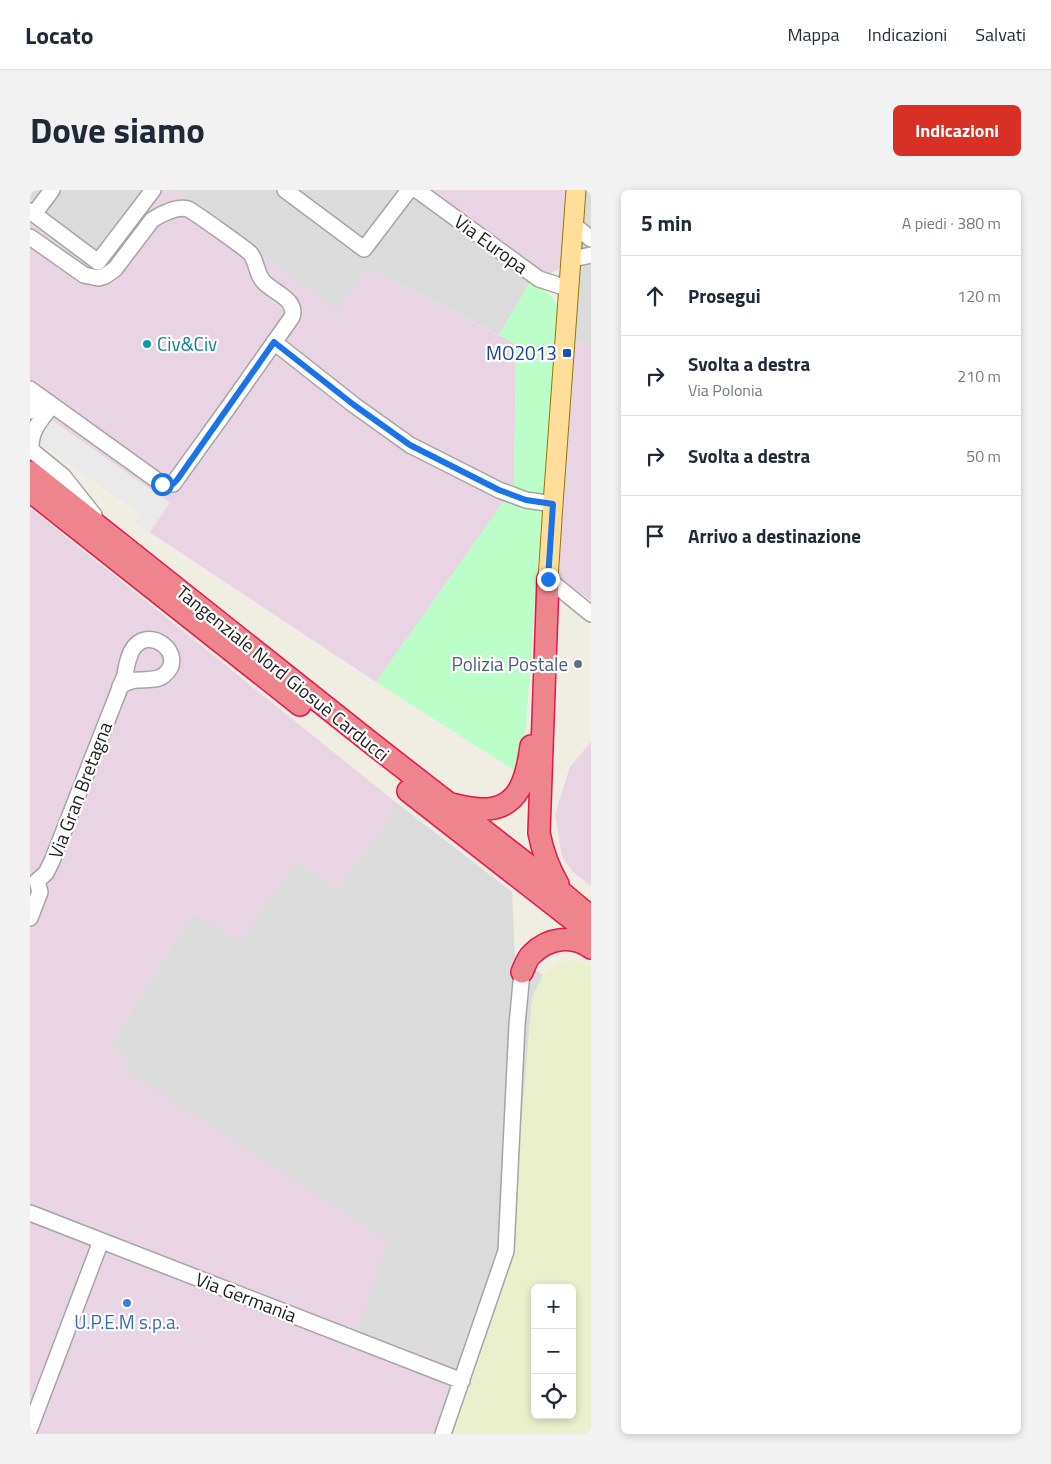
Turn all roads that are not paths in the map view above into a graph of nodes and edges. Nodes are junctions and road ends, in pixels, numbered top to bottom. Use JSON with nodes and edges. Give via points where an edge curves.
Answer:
{"nodes":[{"id":1,"x":52,"y":190,"type":"edge"},
{"id":2,"x":153,"y":190,"type":"edge"},
{"id":3,"x":286,"y":190,"type":"edge"},
{"id":4,"x":409,"y":190,"type":"edge"},
{"id":5,"x":417,"y":190,"type":"edge"},
{"id":6,"x":576,"y":190,"type":"edge"},
{"id":7,"x":32,"y":212,"type":"edge"},
{"id":8,"x":573,"y":224,"type":"junction"},
{"id":9,"x":30,"y":237,"type":"edge"},
{"id":10,"x":591,"y":239,"type":"edge"},
{"id":11,"x":591,"y":255,"type":"edge"},
{"id":12,"x":572,"y":259,"type":"junction"},
{"id":13,"x":570,"y":289,"type":"junction"},
{"id":14,"x":278,"y":345,"type":"junction"},
{"id":15,"x":41,"y":397,"type":"edge"},
{"id":16,"x":30,"y":412,"type":"edge"},
{"id":17,"x":31,"y":450,"type":"edge"},
{"id":18,"x":30,"y":472,"type":"edge"},
{"id":19,"x":30,"y":491,"type":"edge"},
{"id":20,"x":553,"y":504,"type":"junction"},
{"id":21,"x":111,"y":536,"type":"junction"},
{"id":22,"x":548,"y":579,"type":"junction"},
{"id":23,"x":591,"y":614,"type":"edge"},
{"id":24,"x":120,"y":686,"type":"dead end"},
{"id":25,"x":447,"y":803,"type":"junction"},
{"id":26,"x":34,"y":878,"type":"edge"},
{"id":27,"x":532,"y":878,"type":"junction"},
{"id":28,"x":566,"y":897,"type":"junction"},
{"id":29,"x":591,"y":917,"type":"edge"},
{"id":30,"x":30,"y":918,"type":"edge"},
{"id":31,"x":591,"y":934,"type":"edge"},
{"id":32,"x":591,"y":948,"type":"edge"},
{"id":33,"x":522,"y":972,"type":"joint"},
{"id":34,"x":30,"y":1213,"type":"edge"},
{"id":35,"x":101,"y":1241,"type":"junction"},
{"id":36,"x":462,"y":1381,"type":"junction"},
{"id":37,"x":30,"y":1428,"type":"edge"},
{"id":38,"x":443,"y":1434,"type":"edge"}],
"edges":[{"from":1,"to":7,"type":"street"},
{"from":2,"to":7,"type":"street","via":[[98,262]]},
{"from":3,"to":4,"type":"street","via":[[364,249]]},
{"from":5,"to":13,"type":"street","name":"Via Europa","via":[[539,279]]},
{"from":6,"to":8,"type":"main road"},
{"from":8,"to":10,"type":"street"},
{"from":8,"to":12,"type":"main road"},
{"from":9,"to":14,"type":"street","via":[[84,275],[98,278],[114,269],[152,220],[174,210],[188,209],[249,252],[264,282],[293,307],[294,312]]},
{"from":11,"to":12,"type":"street"},
{"from":12,"to":13,"type":"main road"},
{"from":13,"to":20,"type":"main road"},
{"from":14,"to":15,"type":"street","via":[[173,484],[162,484]]},
{"from":14,"to":20,"type":"street","via":[[410,445],[499,490],[526,500]]},
{"from":15,"to":16,"type":"street"},
{"from":15,"to":17,"type":"street","via":[[31,435]]},
{"from":17,"to":21,"type":"street","via":[[63,476]]},
{"from":18,"to":21,"type":"highway","name":"Tangenziale Nord Giosuè Carducci"},
{"from":19,"to":27,"type":"highway","name":"Tangenziale Nord Giosuè Carducci"},
{"from":20,"to":22,"type":"main road"},
{"from":21,"to":25,"type":"highway","name":"Tangenziale Nord Giosuè Carducci"},
{"from":22,"to":23,"type":"street"},
{"from":22,"to":25,"type":"highway","via":[[529,763],[524,782],[506,804],[494,808]]},
{"from":22,"to":28,"type":"highway","via":[[539,834],[549,868]]},
{"from":24,"to":26,"type":"street","name":"Via Gran Bretagna","via":[[52,861],[46,873]]},
{"from":25,"to":27,"type":"highway","name":"Tangenziale Nord Giosuè Carducci"},
{"from":26,"to":30,"type":"street","name":"Via Gran Bretagna","via":[[40,892]]},
{"from":27,"to":28,"type":"highway"},
{"from":27,"to":31,"type":"highway"},
{"from":28,"to":29,"type":"highway"},
{"from":32,"to":33,"type":"highway","via":[[584,942],[564,938],[530,955]]},
{"from":33,"to":36,"type":"street","via":[[506,1250]]},
{"from":34,"to":35,"type":"street","name":"Via Germania"},
{"from":35,"to":36,"type":"street","name":"Via Germania"},
{"from":35,"to":37,"type":"street"},
{"from":36,"to":38,"type":"street"}]}
